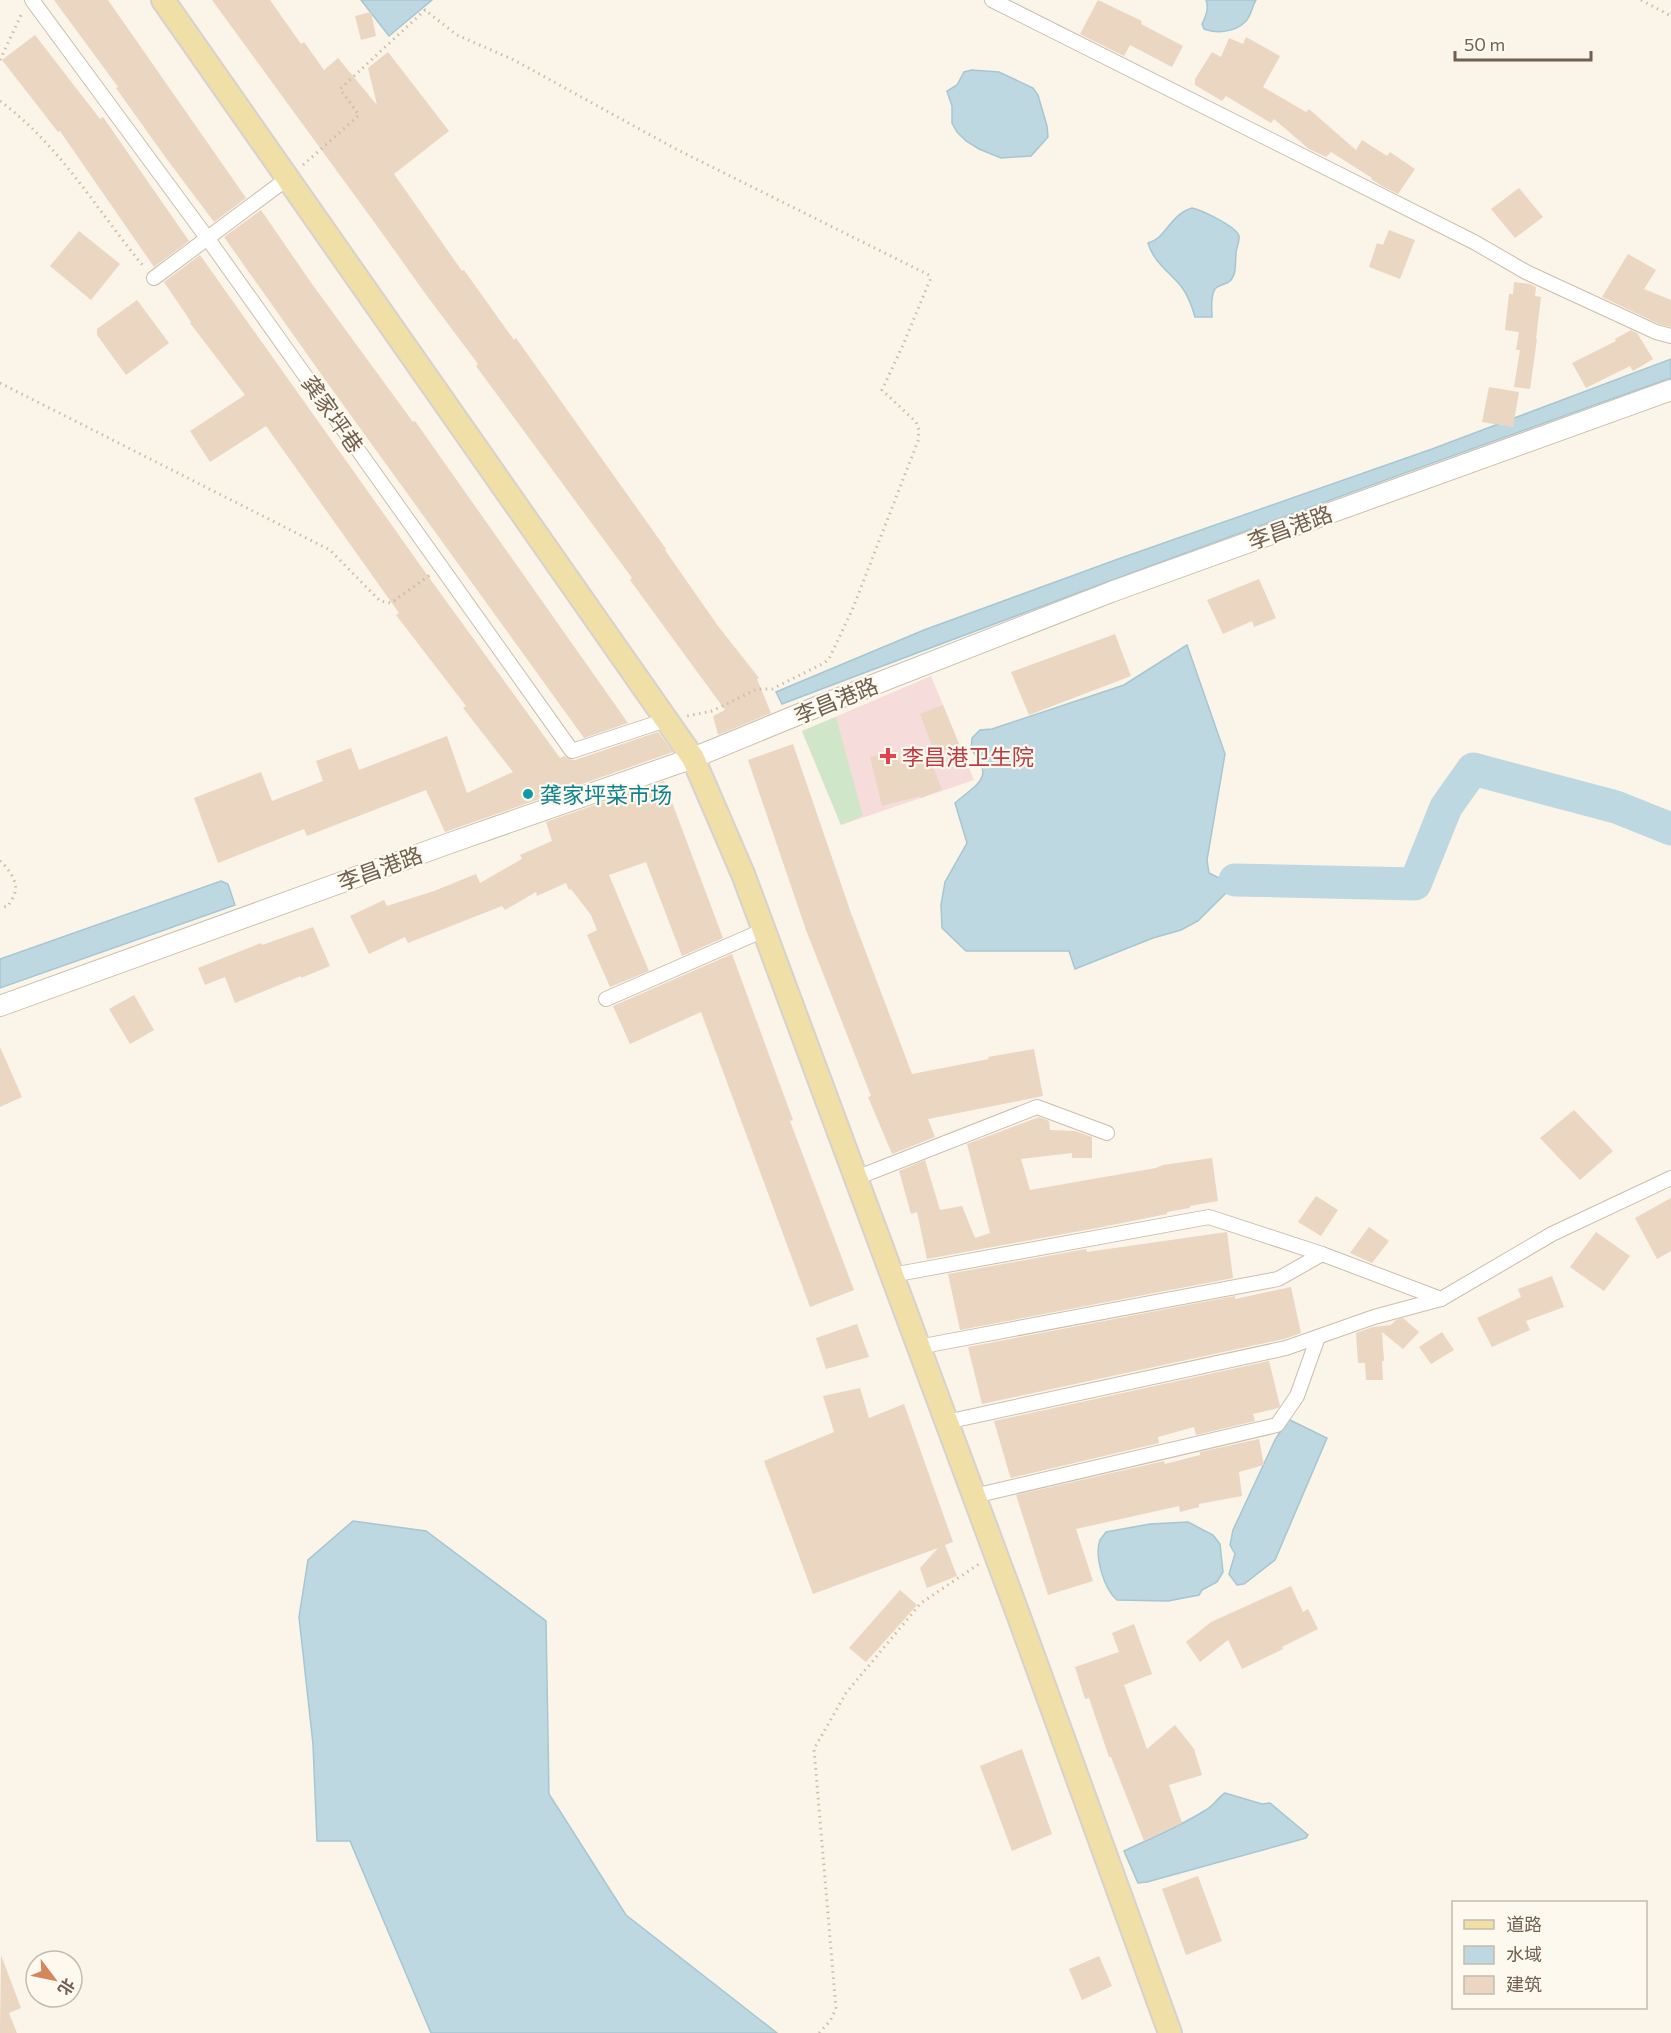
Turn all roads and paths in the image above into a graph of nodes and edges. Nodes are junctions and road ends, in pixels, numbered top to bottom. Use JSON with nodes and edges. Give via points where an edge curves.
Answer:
{"nodes":[{"id":1,"x":163,"y":0,"type":"edge"},
{"id":2,"x":992,"y":0,"type":"edge"},
{"id":3,"x":1641,"y":0,"type":"edge"},
{"id":4,"x":28,"y":3,"type":"edge"},
{"id":5,"x":1671,"y":16,"type":"edge"},
{"id":6,"x":0,"y":60,"type":"edge"},
{"id":7,"x":0,"y":101,"type":"edge"},
{"id":8,"x":288,"y":178,"type":"junction"},
{"id":9,"x":208,"y":238,"type":"junction"},
{"id":10,"x":154,"y":278,"type":"joint"},
{"id":11,"x":1671,"y":336,"type":"edge"},
{"id":12,"x":0,"y":383,"type":"edge"},
{"id":13,"x":1671,"y":390,"type":"edge"},
{"id":14,"x":441,"y":567,"type":"junction"},
{"id":15,"x":666,"y":720,"type":"junction"},
{"id":16,"x":693,"y":758,"type":"junction"},
{"id":17,"x":0,"y":861,"type":"edge"},
{"id":18,"x":0,"y":908,"type":"edge"},
{"id":19,"x":764,"y":930,"type":"junction"},
{"id":20,"x":606,"y":999,"type":"dead end"},
{"id":21,"x":0,"y":1006,"type":"edge"},
{"id":22,"x":1107,"y":1133,"type":"dead end"},
{"id":23,"x":856,"y":1178,"type":"junction"},
{"id":24,"x":1671,"y":1178,"type":"edge"},
{"id":25,"x":1322,"y":1254,"type":"junction"},
{"id":26,"x":892,"y":1275,"type":"junction"},
{"id":27,"x":1441,"y":1299,"type":"junction"},
{"id":28,"x":1317,"y":1337,"type":"junction"},
{"id":29,"x":918,"y":1347,"type":"junction"},
{"id":30,"x":946,"y":1422,"type":"junction"},
{"id":31,"x":974,"y":1496,"type":"junction"},
{"id":32,"x":995,"y":1553,"type":"junction"},
{"id":33,"x":819,"y":2033,"type":"edge"},
{"id":34,"x":1170,"y":2033,"type":"edge"}],
"edges":[{"from":1,"to":8,"type":"main road"},
{"from":2,"to":11,"type":"street","via":[[1527,272],[1656,333]]},
{"from":3,"to":5,"type":"path"},
{"from":4,"to":6,"type":"path"},
{"from":4,"to":9,"type":"street","name":"龚家坪巷"},
{"from":7,"to":10,"type":"path","via":[[16,112],[82,184]]},
{"from":8,"to":9,"type":"street"},
{"from":8,"to":15,"type":"main road"},
{"from":8,"to":15,"type":"path","via":[[359,115],[340,88],[425,10],[457,36],[514,60],[674,148],[929,275],[882,390],[916,422],[918,441],[829,659],[772,689],[757,689],[712,711]]},
{"from":9,"to":10,"type":"street"},
{"from":9,"to":14,"type":"street","name":"龚家坪巷"},
{"from":12,"to":14,"type":"path","via":[[330,549],[380,601],[391,603]]},
{"from":13,"to":16,"type":"street","name":"李昌港路","via":[[1110,592]]},
{"from":14,"to":15,"type":"street","name":"龚家坪巷","via":[[572,752]]},
{"from":15,"to":16,"type":"main road"},
{"from":16,"to":19,"type":"main road"},
{"from":16,"to":21,"type":"street","name":"李昌港路"},
{"from":17,"to":18,"type":"path","via":[[10,872],[16,891],[8,906]]},
{"from":19,"to":20,"type":"street"},
{"from":19,"to":23,"type":"main road"},
{"from":22,"to":23,"type":"street","via":[[1037,1107]]},
{"from":23,"to":26,"type":"main road"},
{"from":24,"to":27,"type":"street","via":[[1552,1234]]},
{"from":25,"to":26,"type":"street","via":[[1209,1217]]},
{"from":25,"to":27,"type":"street"},
{"from":25,"to":29,"type":"street","via":[[1278,1279]]},
{"from":26,"to":29,"type":"main road"},
{"from":27,"to":28,"type":"street"},
{"from":28,"to":30,"type":"street","via":[[1286,1348]]},
{"from":28,"to":31,"type":"street","via":[[1297,1396],[1277,1425]]},
{"from":29,"to":30,"type":"main road"},
{"from":30,"to":31,"type":"main road"},
{"from":31,"to":32,"type":"main road"},
{"from":32,"to":33,"type":"path","via":[[921,1603],[846,1693],[814,1749],[836,2009]]},
{"from":32,"to":34,"type":"main road"}]}
